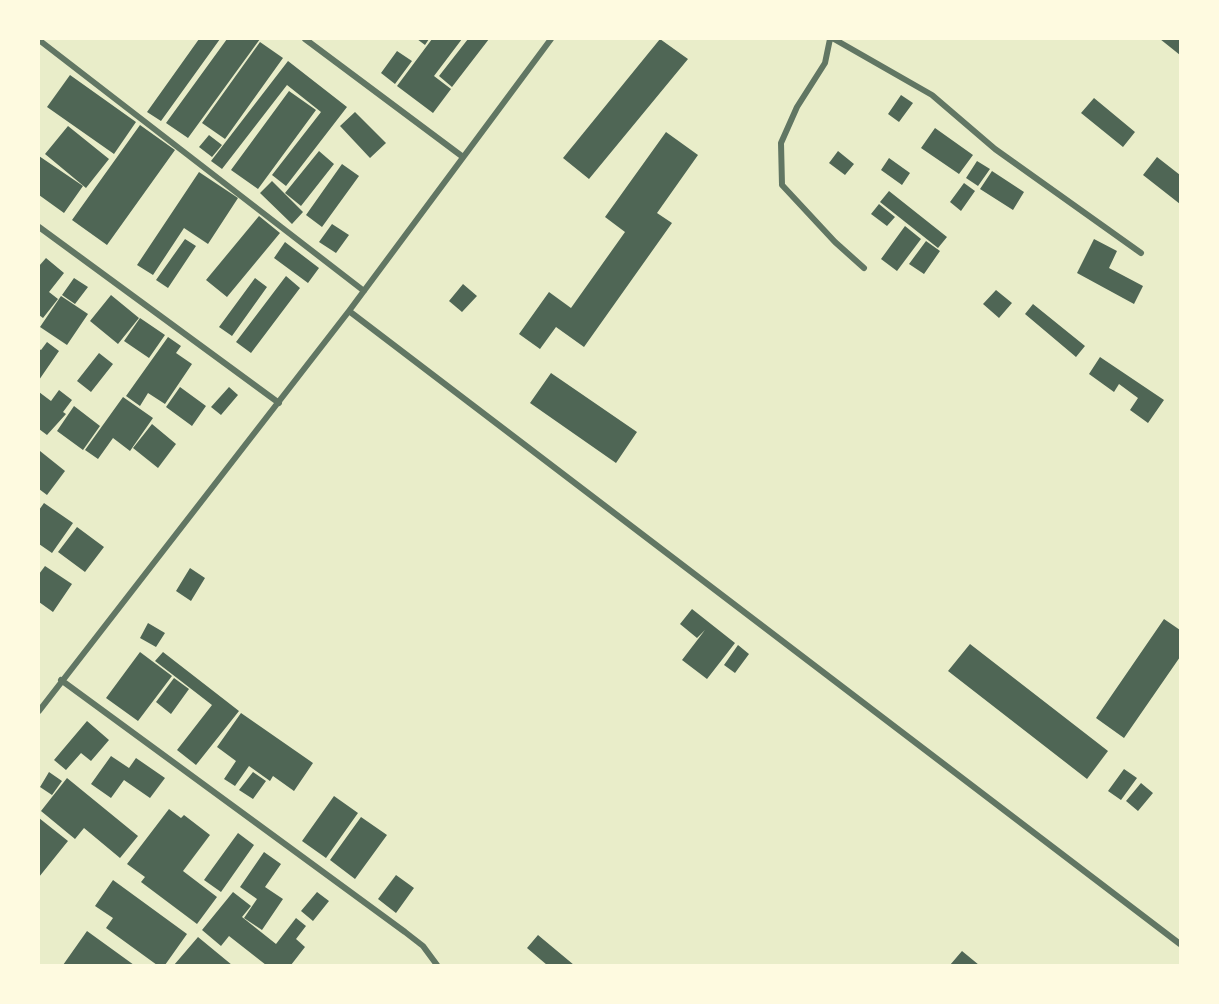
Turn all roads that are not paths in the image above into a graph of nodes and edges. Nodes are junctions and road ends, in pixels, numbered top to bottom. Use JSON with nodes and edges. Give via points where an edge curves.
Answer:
{"nodes":[{"id":1,"x":305,"y":39,"type":"edge"},
{"id":2,"x":550,"y":39,"type":"edge"},
{"id":3,"x":832,"y":39,"type":"edge"},
{"id":4,"x":39,"y":40,"type":"edge"},
{"id":5,"x":463,"y":157,"type":"junction"},
{"id":6,"x":39,"y":227,"type":"edge"},
{"id":7,"x":1141,"y":253,"type":"dead end"},
{"id":8,"x":864,"y":268,"type":"dead end"},
{"id":9,"x":364,"y":291,"type":"junction"},
{"id":10,"x":349,"y":311,"type":"junction"},
{"id":11,"x":279,"y":403,"type":"junction"},
{"id":12,"x":61,"y":680,"type":"junction"},
{"id":13,"x":39,"y":711,"type":"edge"},
{"id":14,"x":1180,"y":944,"type":"edge"},
{"id":15,"x":437,"y":965,"type":"edge"}],
"edges":[{"from":1,"to":5,"type":"street"},
{"from":2,"to":5,"type":"street"},
{"from":3,"to":7,"type":"street","via":[[932,95],[995,149]]},
{"from":3,"to":8,"type":"street","via":[[825,63],[797,106],[781,143],[783,185]]},
{"from":4,"to":9,"type":"street"},
{"from":5,"to":9,"type":"street"},
{"from":6,"to":11,"type":"street"},
{"from":9,"to":10,"type":"street"},
{"from":10,"to":11,"type":"street"},
{"from":10,"to":14,"type":"street"},
{"from":11,"to":12,"type":"street"},
{"from":12,"to":13,"type":"street"},
{"from":12,"to":15,"type":"street","via":[[405,932],[423,946]]}]}
